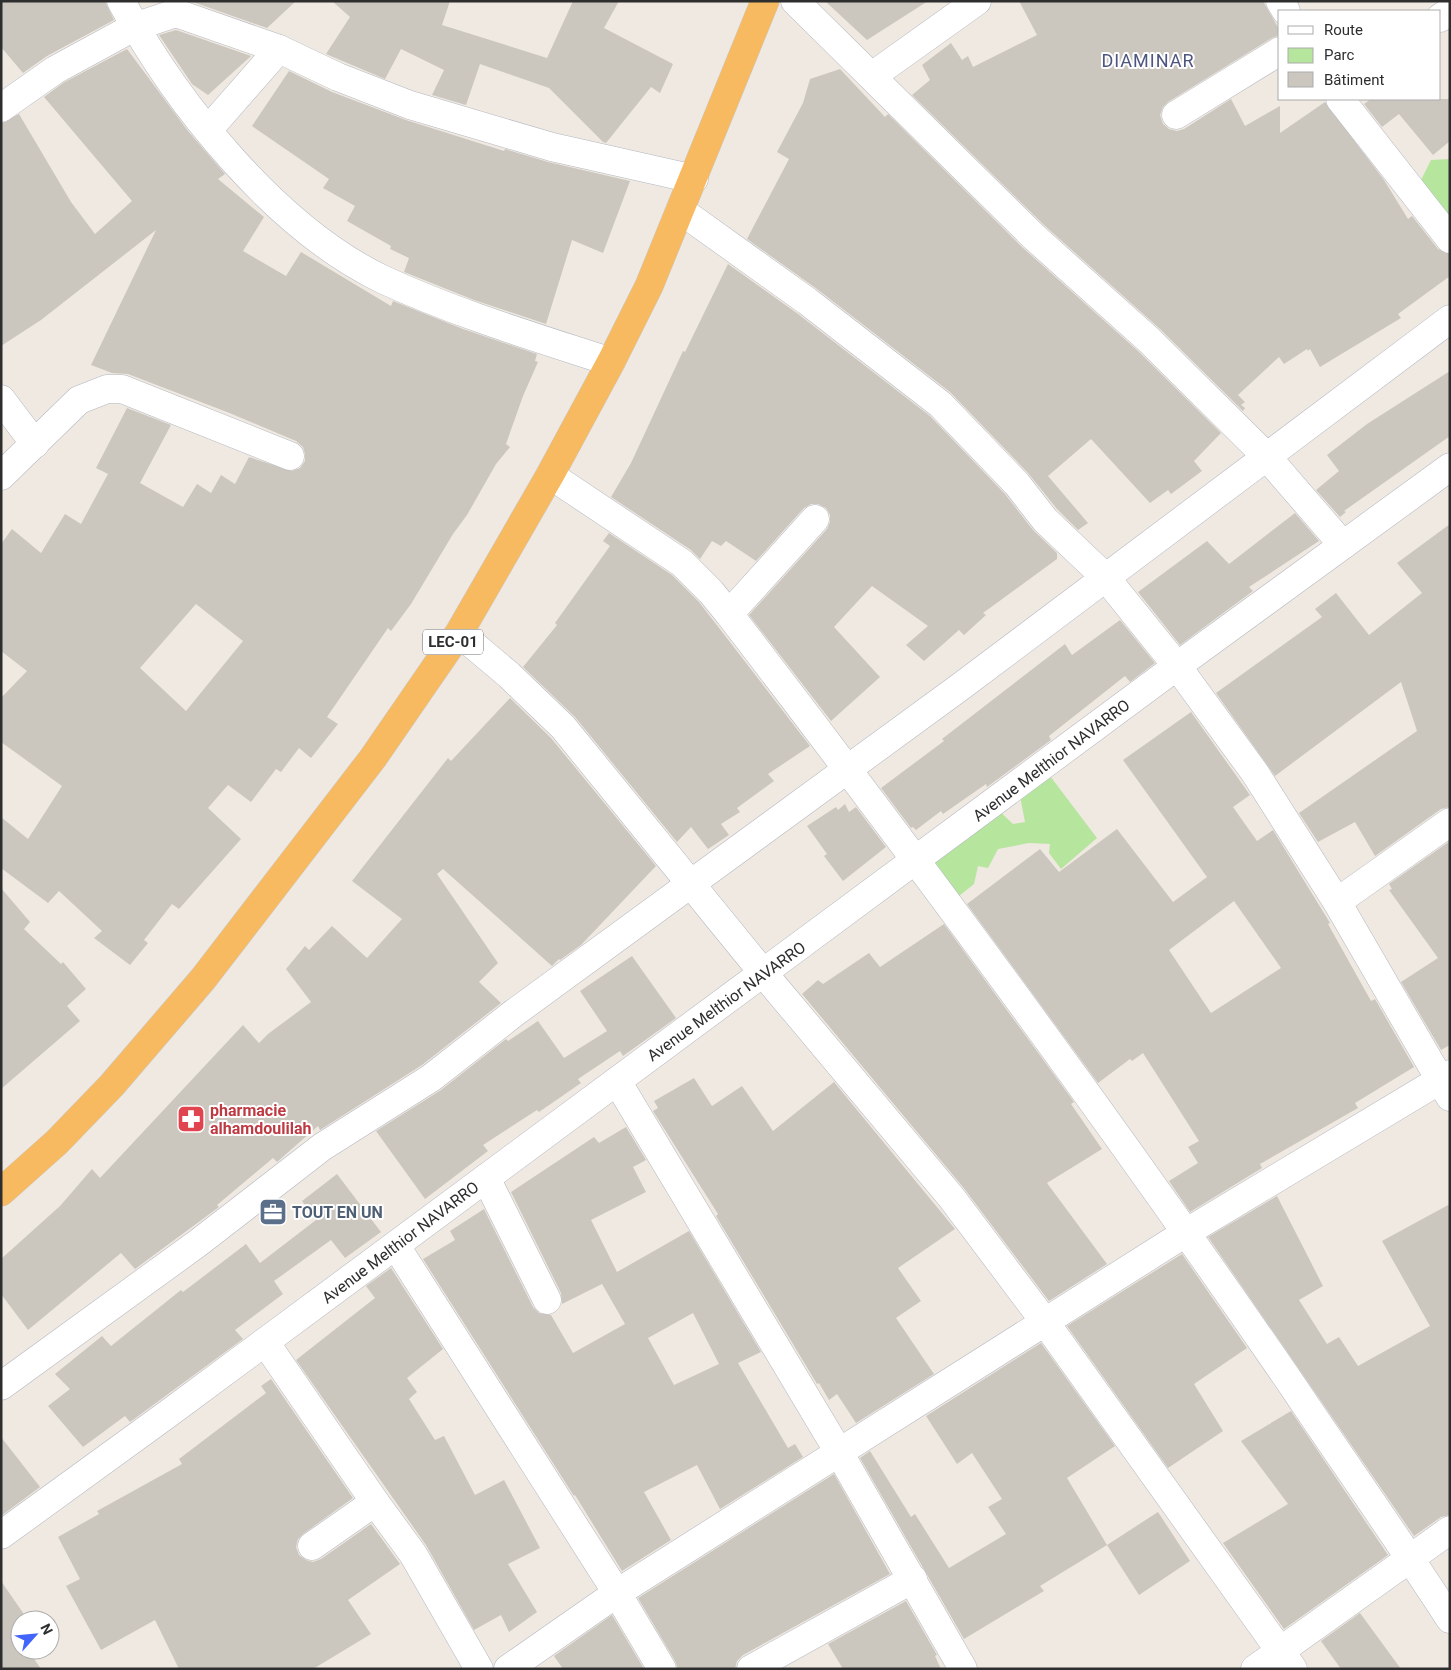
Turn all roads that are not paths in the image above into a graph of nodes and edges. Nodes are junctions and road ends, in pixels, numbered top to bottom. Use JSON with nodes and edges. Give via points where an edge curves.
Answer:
{"nodes":[{"id":1,"x":121,"y":1,"type":"edge"},
{"id":2,"x":765,"y":1,"type":"edge"},
{"id":3,"x":795,"y":1,"type":"edge"},
{"id":4,"x":977,"y":1,"type":"edge"},
{"id":5,"x":134,"y":27,"type":"junction"},
{"id":6,"x":279,"y":49,"type":"junction"},
{"id":7,"x":1278,"y":52,"type":"edge"},
{"id":8,"x":872,"y":76,"type":"junction"},
{"id":9,"x":1341,"y":100,"type":"edge"},
{"id":10,"x":1,"y":108,"type":"edge"},
{"id":11,"x":1176,"y":116,"type":"dead end"},
{"id":12,"x":208,"y":130,"type":"junction"},
{"id":13,"x":694,"y":179,"type":"junction"},
{"id":14,"x":680,"y":210,"type":"junction"},
{"id":15,"x":1450,"y":239,"type":"edge"},
{"id":16,"x":1450,"y":319,"type":"edge"},
{"id":17,"x":611,"y":362,"type":"junction"},
{"id":18,"x":1,"y":399,"type":"edge"},
{"id":19,"x":35,"y":444,"type":"junction"},
{"id":20,"x":290,"y":456,"type":"dead end"},
{"id":21,"x":1267,"y":457,"type":"junction"},
{"id":22,"x":1450,"y":467,"type":"edge"},
{"id":23,"x":550,"y":475,"type":"junction"},
{"id":24,"x":1,"y":476,"type":"edge"},
{"id":25,"x":815,"y":519,"type":"dead end"},
{"id":26,"x":1343,"y":545,"type":"junction"},
{"id":27,"x":1106,"y":578,"type":"junction"},
{"id":28,"x":729,"y":614,"type":"junction"},
{"id":29,"x":458,"y":633,"type":"junction"},
{"id":30,"x":1177,"y":666,"type":"junction"},
{"id":31,"x":848,"y":769,"type":"junction"},
{"id":32,"x":1450,"y":822,"type":"edge"},
{"id":33,"x":915,"y":861,"type":"junction"},
{"id":34,"x":690,"y":883,"type":"junction"},
{"id":35,"x":1337,"y":902,"type":"junction"},
{"id":36,"x":764,"y":974,"type":"junction"},
{"id":37,"x":617,"y":1081,"type":"junction"},
{"id":38,"x":1446,"y":1084,"type":"edge"},
{"id":39,"x":486,"y":1178,"type":"junction"},
{"id":40,"x":3,"y":1188,"type":"edge"},
{"id":41,"x":1187,"y":1232,"type":"junction"},
{"id":42,"x":396,"y":1246,"type":"junction"},
{"id":43,"x":547,"y":1300,"type":"dead end"},
{"id":44,"x":1045,"y":1322,"type":"junction"},
{"id":45,"x":265,"y":1342,"type":"junction"},
{"id":46,"x":1,"y":1386,"type":"edge"},
{"id":47,"x":840,"y":1454,"type":"junction"},
{"id":48,"x":375,"y":1502,"type":"junction"},
{"id":49,"x":1450,"y":1530,"type":"edge"},
{"id":50,"x":1,"y":1535,"type":"edge"},
{"id":51,"x":312,"y":1546,"type":"dead end"},
{"id":52,"x":1411,"y":1559,"type":"junction"},
{"id":53,"x":913,"y":1579,"type":"junction"},
{"id":54,"x":617,"y":1593,"type":"junction"},
{"id":55,"x":1450,"y":1619,"type":"edge"},
{"id":56,"x":1287,"y":1660,"type":"edge"},
{"id":57,"x":479,"y":1669,"type":"edge"},
{"id":58,"x":508,"y":1669,"type":"edge"},
{"id":59,"x":662,"y":1669,"type":"edge"},
{"id":60,"x":751,"y":1669,"type":"edge"},
{"id":61,"x":962,"y":1669,"type":"edge"},
{"id":62,"x":1255,"y":1669,"type":"edge"}],
"edges":[{"from":1,"to":5,"type":"street"},
{"from":2,"to":13,"type":"highway","number":"LEC-01"},
{"from":3,"to":8,"type":"street"},
{"from":4,"to":8,"type":"street"},
{"from":5,"to":6,"type":"street","via":[[176,13]]},
{"from":5,"to":10,"type":"street","via":[[55,70]]},
{"from":5,"to":12,"type":"street"},
{"from":6,"to":12,"type":"street"},
{"from":6,"to":13,"type":"street","via":[[338,78],[410,105],[552,147]]},
{"from":7,"to":11,"type":"street"},
{"from":8,"to":21,"type":"street","via":[[1033,236],[1148,340]]},
{"from":9,"to":15,"type":"street"},
{"from":12,"to":17,"type":"street","via":[[291,217],[345,258],[383,279],[472,317]]},
{"from":13,"to":14,"type":"highway","number":"LEC-01"},
{"from":14,"to":17,"type":"highway","number":"LEC-01","via":[[649,286]]},
{"from":14,"to":27,"type":"street","via":[[807,301],[940,404],[1011,477],[1045,520]]},
{"from":16,"to":21,"type":"street"},
{"from":17,"to":23,"type":"highway","number":"LEC-01"},
{"from":18,"to":19,"type":"street"},
{"from":19,"to":20,"type":"street","via":[[79,400],[93,393],[122,389]]},
{"from":19,"to":24,"type":"street"},
{"from":21,"to":26,"type":"street"},
{"from":21,"to":27,"type":"street"},
{"from":22,"to":26,"type":"street","name":"Avenue Melthior NAVARRO"},
{"from":23,"to":28,"type":"street","via":[[682,563]]},
{"from":23,"to":29,"type":"highway","number":"LEC-01"},
{"from":25,"to":28,"type":"street"},
{"from":26,"to":30,"type":"street","name":"Avenue Melthior NAVARRO"},
{"from":27,"to":30,"type":"street"},
{"from":27,"to":31,"type":"street"},
{"from":28,"to":31,"type":"street"},
{"from":29,"to":34,"type":"street","via":[[509,675],[563,727]]},
{"from":29,"to":40,"type":"highway","number":"LEC-01","via":[[373,758],[204,979],[112,1085],[57,1142]]},
{"from":30,"to":33,"type":"street","name":"Avenue Melthior NAVARRO"},
{"from":30,"to":35,"type":"street","via":[[1254,774]]},
{"from":31,"to":33,"type":"street"},
{"from":31,"to":34,"type":"street"},
{"from":32,"to":35,"type":"street"},
{"from":33,"to":36,"type":"street","name":"Avenue Melthior NAVARRO"},
{"from":33,"to":41,"type":"street","via":[[1001,974]]},
{"from":34,"to":36,"type":"street"},
{"from":34,"to":46,"type":"street","via":[[431,1078],[322,1147],[198,1243]]},
{"from":35,"to":38,"type":"street"},
{"from":36,"to":37,"type":"street","name":"Avenue Melthior NAVARRO"},
{"from":36,"to":44,"type":"street","via":[[951,1197]]},
{"from":37,"to":39,"type":"street","name":"Avenue Melthior NAVARRO"},
{"from":37,"to":47,"type":"street"},
{"from":38,"to":41,"type":"street"},
{"from":39,"to":42,"type":"street","name":"Avenue Melthior NAVARRO"},
{"from":39,"to":43,"type":"street"},
{"from":41,"to":44,"type":"street"},
{"from":41,"to":52,"type":"street"},
{"from":42,"to":45,"type":"street","name":"Avenue Melthior NAVARRO"},
{"from":42,"to":54,"type":"street"},
{"from":44,"to":47,"type":"street"},
{"from":44,"to":56,"type":"street"},
{"from":45,"to":48,"type":"street"},
{"from":45,"to":50,"type":"street","name":"Avenue Melthior NAVARRO"},
{"from":47,"to":53,"type":"street"},
{"from":47,"to":54,"type":"street"},
{"from":48,"to":51,"type":"street"},
{"from":48,"to":57,"type":"street","via":[[413,1554]]},
{"from":49,"to":52,"type":"street"},
{"from":52,"to":55,"type":"street"},
{"from":52,"to":56,"type":"street"},
{"from":53,"to":60,"type":"street"},
{"from":53,"to":61,"type":"street"},
{"from":54,"to":58,"type":"street"},
{"from":54,"to":59,"type":"street"},
{"from":56,"to":62,"type":"street"}]}
